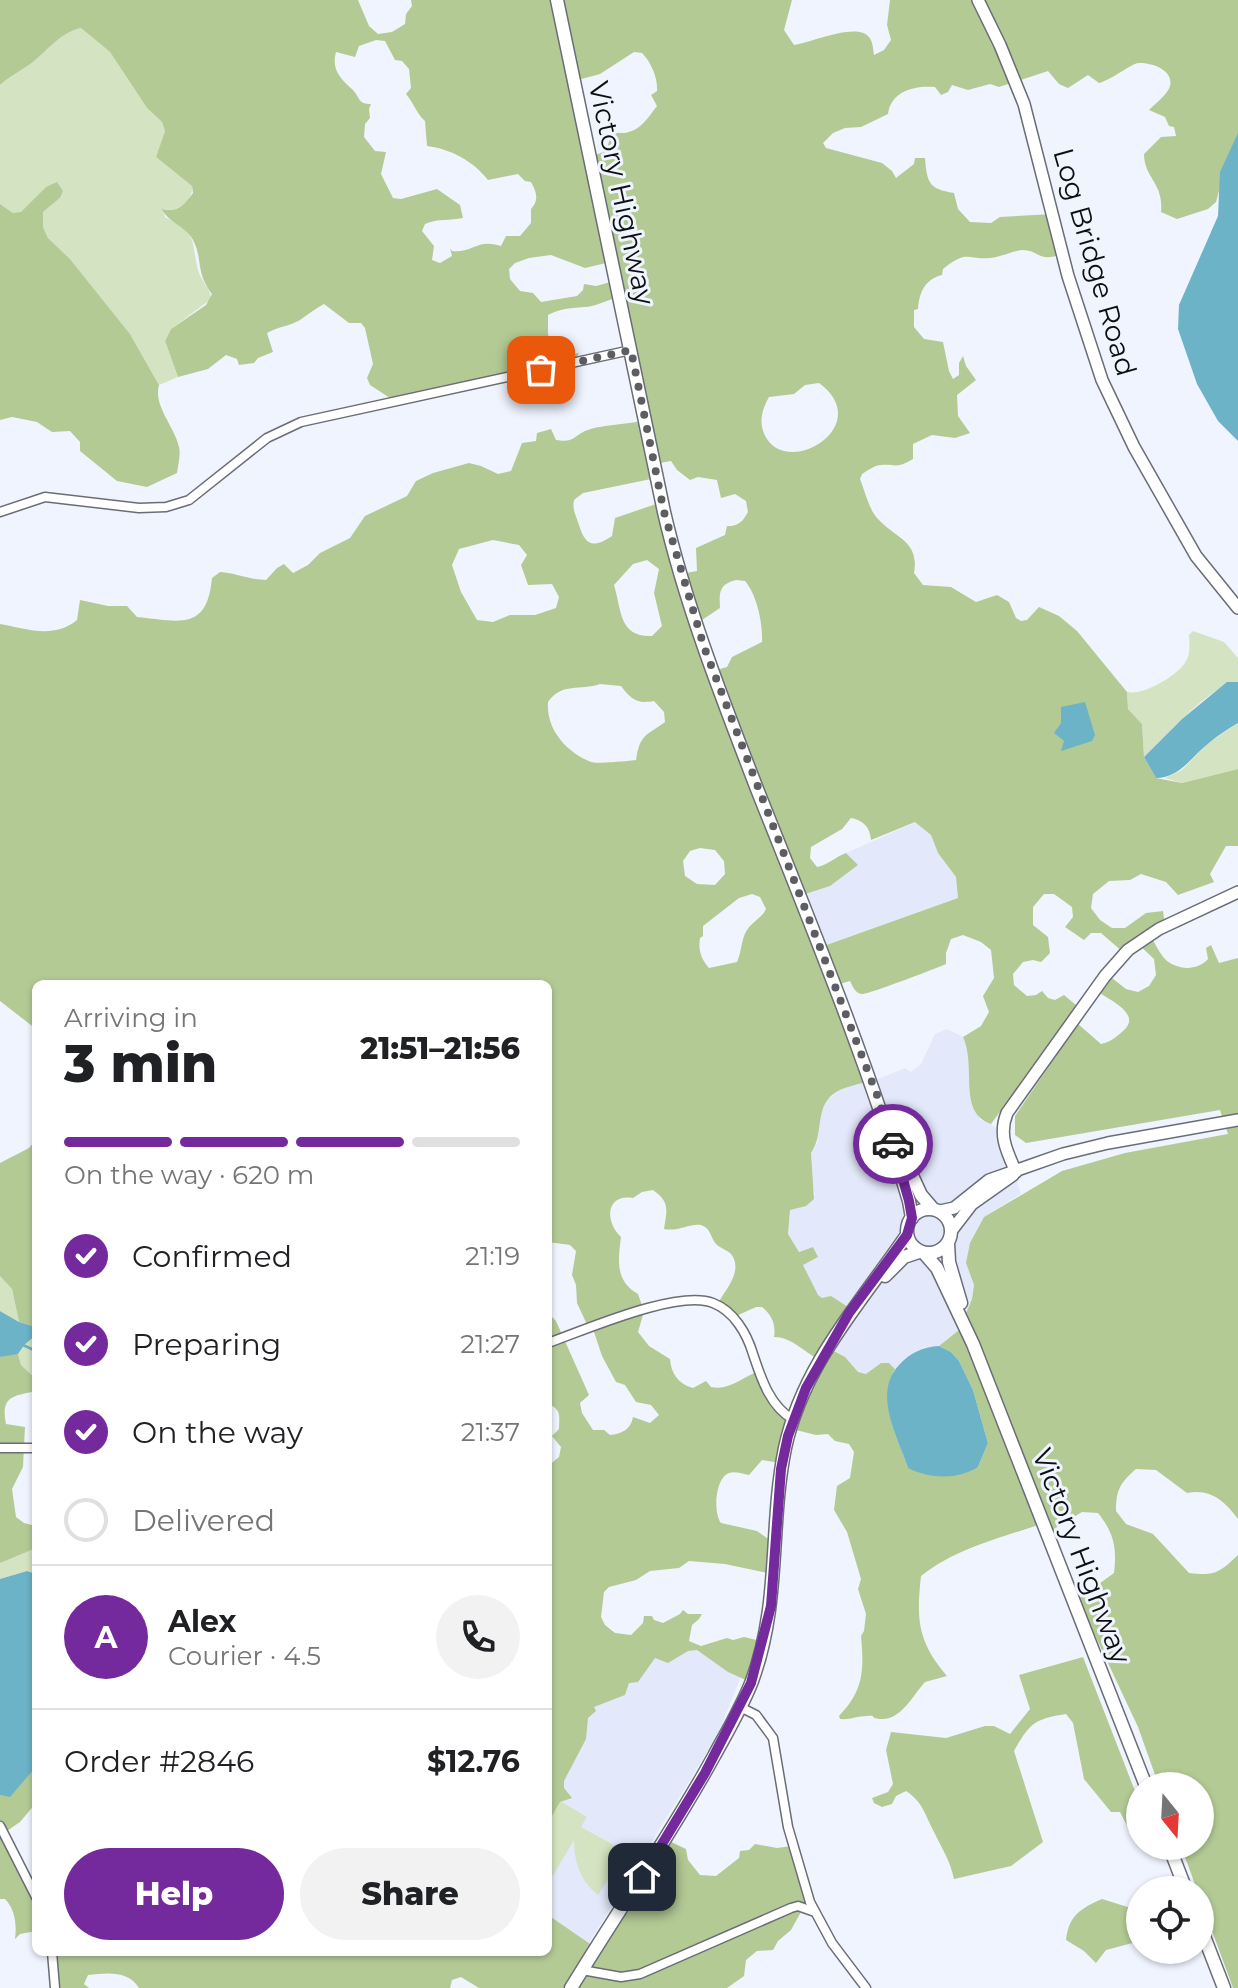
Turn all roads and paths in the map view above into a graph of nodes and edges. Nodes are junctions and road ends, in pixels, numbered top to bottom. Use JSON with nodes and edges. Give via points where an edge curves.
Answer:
{"nodes":[{"id":1,"x":557,"y":0,"type":"edge"},
{"id":2,"x":978,"y":0,"type":"edge"},
{"id":3,"x":631,"y":350,"type":"junction"},
{"id":4,"x":0,"y":512,"type":"edge"},
{"id":5,"x":1238,"y":608,"type":"edge"},
{"id":6,"x":1238,"y":892,"type":"edge"},
{"id":7,"x":1238,"y":1120,"type":"edge"},
{"id":8,"x":886,"y":1121,"type":"junction"},
{"id":9,"x":1016,"y":1172,"type":"junction"},
{"id":10,"x":936,"y":1210,"type":"junction"},
{"id":11,"x":912,"y":1218,"type":"junction"},
{"id":12,"x":952,"y":1230,"type":"junction"},
{"id":13,"x":907,"y":1235,"type":"junction"},
{"id":14,"x":948,"y":1243,"type":"junction"},
{"id":15,"x":922,"y":1252,"type":"junction"},
{"id":16,"x":849,"y":1313,"type":"junction"},
{"id":17,"x":552,"y":1342,"type":"edge"},
{"id":18,"x":973,"y":1344,"type":"junction"},
{"id":19,"x":794,"y":1420,"type":"junction"},
{"id":20,"x":0,"y":1448,"type":"edge"},
{"id":21,"x":32,"y":1448,"type":"edge"},
{"id":22,"x":740,"y":1707,"type":"junction"},
{"id":23,"x":1141,"y":1772,"type":"edge"},
{"id":24,"x":0,"y":1826,"type":"edge"},
{"id":25,"x":32,"y":1889,"type":"edge"},
{"id":26,"x":815,"y":1912,"type":"junction"},
{"id":27,"x":52,"y":1956,"type":"edge"},
{"id":28,"x":1214,"y":1962,"type":"edge"},
{"id":29,"x":582,"y":1970,"type":"junction"},
{"id":30,"x":55,"y":1988,"type":"edge"},
{"id":31,"x":571,"y":1988,"type":"edge"},
{"id":32,"x":866,"y":1988,"type":"edge"},
{"id":33,"x":1224,"y":1988,"type":"edge"}],
"edges":[{"from":1,"to":3,"type":"main road","name":"Victory Highway"},
{"from":2,"to":5,"type":"street","name":"Log Bridge Road","via":[[1024,104],[1062,254],[1102,380],[1191,548]]},
{"from":3,"to":4,"type":"street","via":[[301,422],[267,438],[189,500],[166,507],[45,497]]},
{"from":3,"to":8,"type":"main road","name":"Victory Highway","via":[[683,582],[722,699]]},
{"from":6,"to":9,"type":"street","via":[[1148,935],[1111,969],[1007,1113],[1003,1138]]},
{"from":7,"to":9,"type":"street","via":[[1086,1147]]},
{"from":8,"to":10,"type":"main road","name":"Victory Highway","via":[[921,1195]]},
{"from":8,"to":11,"type":"main road","name":"Victory Highway"},
{"from":9,"to":10,"type":"street","via":[[989,1180],[954,1208]]},
{"from":9,"to":12,"type":"street","via":[[972,1204]]},
{"from":10,"to":11,"type":"main road","via":[[925,1209]]},
{"from":10,"to":12,"type":"main road"},
{"from":11,"to":13,"type":"main road"},
{"from":12,"to":14,"type":"main road"},
{"from":13,"to":15,"type":"main road"},
{"from":13,"to":16,"type":"main road"},
{"from":14,"to":15,"type":"main road","via":[[938,1252]]},
{"from":14,"to":18,"type":"main road","name":"Victory Highway"},
{"from":15,"to":16,"type":"main road","via":[[904,1257]]},
{"from":15,"to":18,"type":"main road","name":"Victory Highway","via":[[937,1268]]},
{"from":16,"to":19,"type":"main road","via":[[811,1375]]},
{"from":17,"to":19,"type":"street","via":[[664,1304],[713,1303],[738,1322],[768,1393]]},
{"from":18,"to":23,"type":"main road","name":"Victory Highway"},
{"from":19,"to":22,"type":"main road","via":[[779,1480],[766,1632]]},
{"from":20,"to":21,"type":"street"},
{"from":22,"to":26,"type":"street","via":[[756,1715],[773,1738],[788,1827]]},
{"from":22,"to":29,"type":"main road","via":[[658,1853]]},
{"from":24,"to":25,"type":"street"},
{"from":26,"to":29,"type":"street","via":[[791,1908],[640,1974],[621,1977]]},
{"from":26,"to":32,"type":"street"},
{"from":27,"to":30,"type":"street"},
{"from":28,"to":33,"type":"main road"},
{"from":29,"to":31,"type":"main road"}]}
